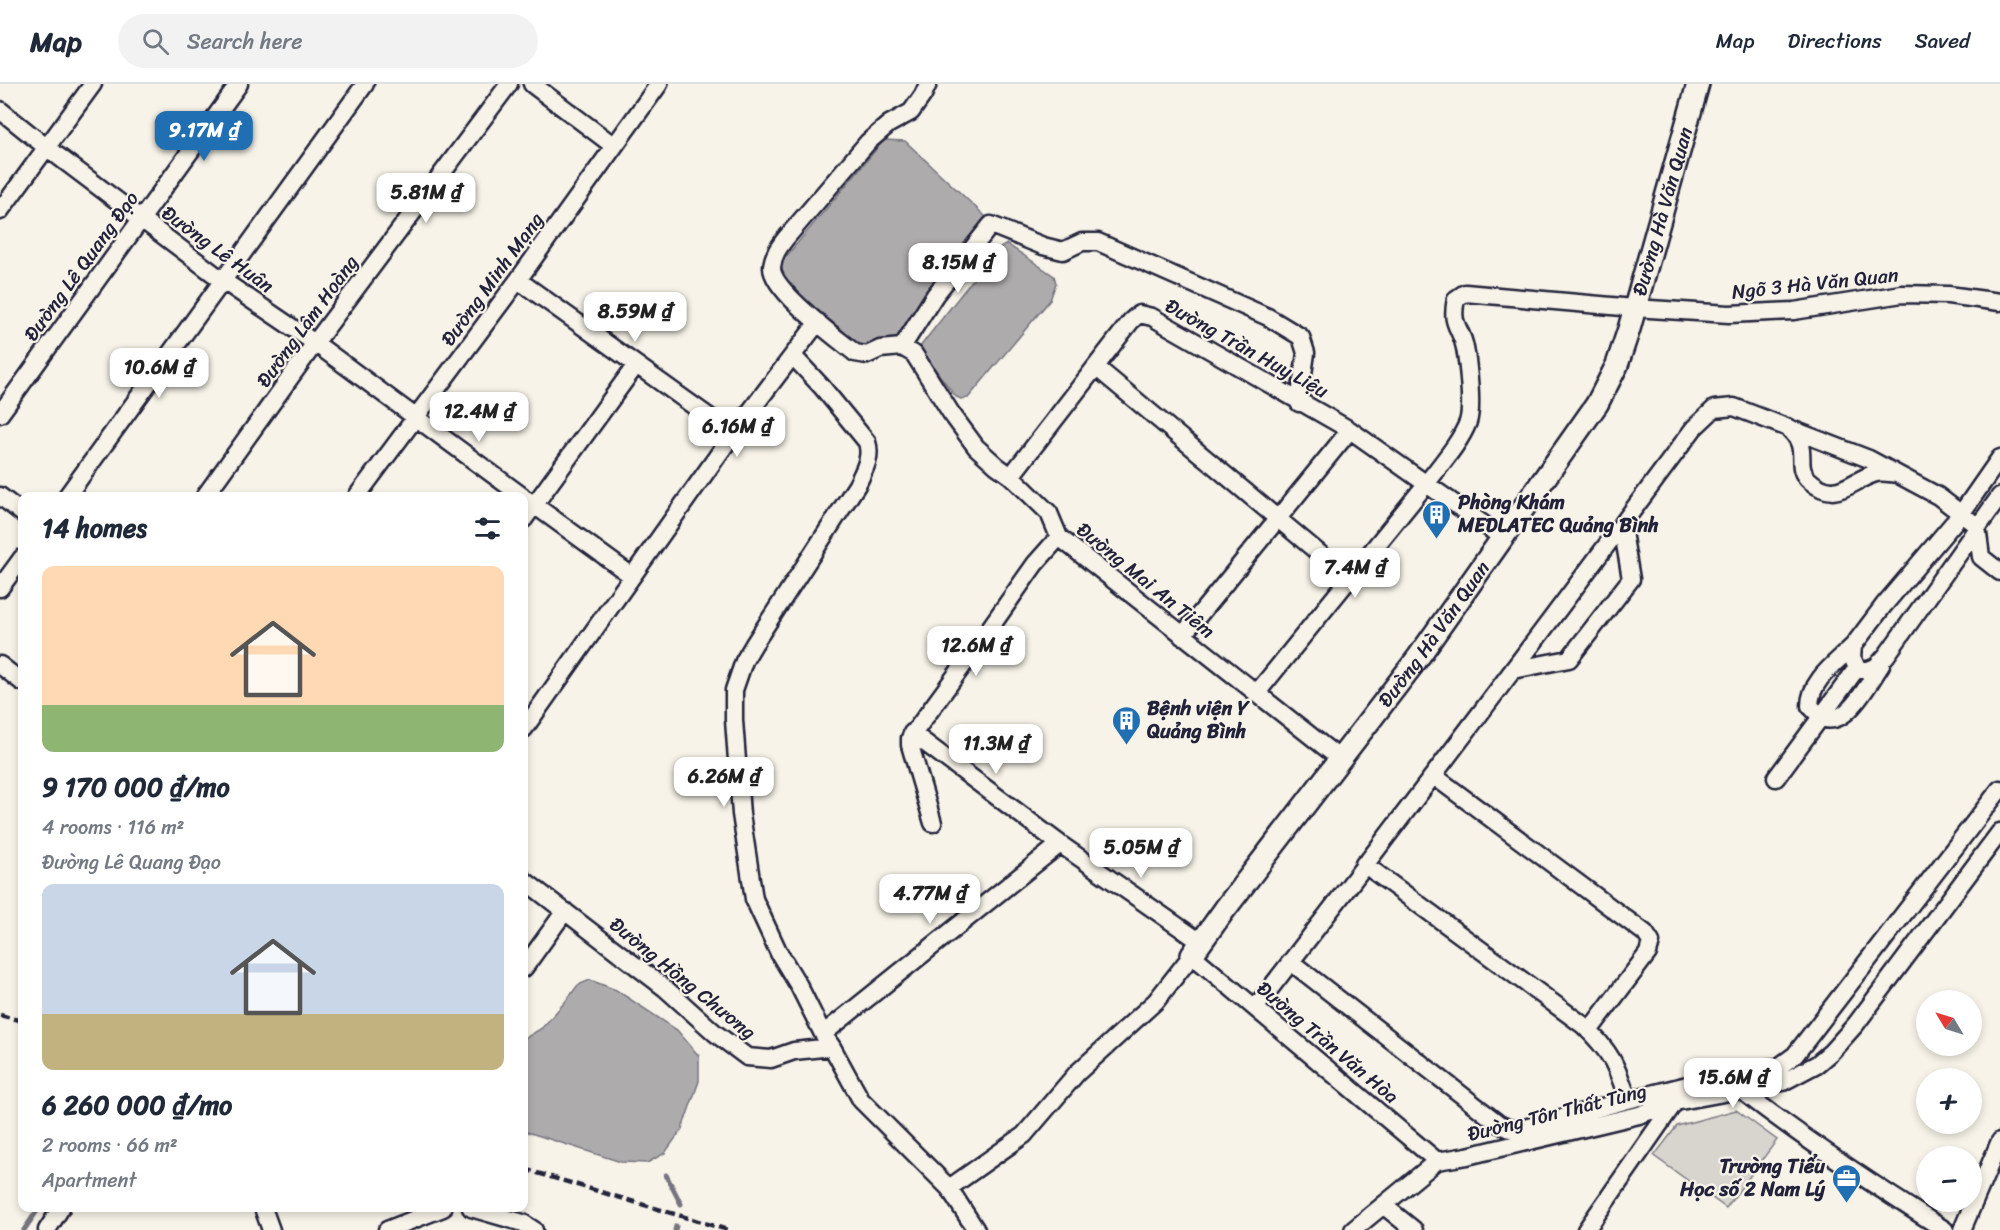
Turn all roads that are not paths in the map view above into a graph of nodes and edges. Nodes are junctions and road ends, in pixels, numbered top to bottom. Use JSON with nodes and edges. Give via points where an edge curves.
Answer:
{"nodes":[{"id":1,"x":93,"y":84,"type":"edge"},
{"id":2,"x":239,"y":84,"type":"edge"},
{"id":3,"x":365,"y":84,"type":"edge"},
{"id":4,"x":509,"y":84,"type":"edge"},
{"id":5,"x":532,"y":84,"type":"edge"},
{"id":6,"x":659,"y":84,"type":"edge"},
{"id":7,"x":928,"y":84,"type":"edge"},
{"id":8,"x":1698,"y":84,"type":"edge"},
{"id":9,"x":0,"y":110,"type":"edge"},
{"id":10,"x":614,"y":146,"type":"junction"},
{"id":11,"x":46,"y":147,"type":"junction"},
{"id":12,"x":0,"y":211,"type":"edge"},
{"id":13,"x":140,"y":219,"type":"junction"},
{"id":14,"x":518,"y":279,"type":"junction"},
{"id":15,"x":222,"y":280,"type":"junction"},
{"id":16,"x":2000,"y":302,"type":"edge"},
{"id":17,"x":1634,"y":308,"type":"junction"},
{"id":18,"x":818,"y":322,"type":"junction"},
{"id":19,"x":315,"y":344,"type":"junction"},
{"id":20,"x":902,"y":347,"type":"junction"},
{"id":21,"x":793,"y":356,"type":"junction"},
{"id":22,"x":636,"y":365,"type":"junction"},
{"id":23,"x":1096,"y":367,"type":"junction"},
{"id":24,"x":1299,"y":403,"type":"junction"},
{"id":25,"x":0,"y":414,"type":"edge"},
{"id":26,"x":416,"y":418,"type":"junction"},
{"id":27,"x":1787,"y":427,"type":"junction"},
{"id":28,"x":1350,"y":430,"type":"junction"},
{"id":29,"x":733,"y":434,"type":"junction"},
{"id":30,"x":2000,"y":458,"type":"edge"},
{"id":31,"x":1898,"y":474,"type":"junction"},
{"id":32,"x":1011,"y":476,"type":"junction"},
{"id":33,"x":1427,"y":483,"type":"junction"},
{"id":34,"x":70,"y":492,"type":"edge"},
{"id":35,"x":208,"y":492,"type":"edge"},
{"id":36,"x":360,"y":492,"type":"edge"},
{"id":37,"x":516,"y":492,"type":"edge"},
{"id":38,"x":0,"y":496,"type":"edge"},
{"id":39,"x":2000,"y":496,"type":"edge"},
{"id":40,"x":528,"y":499,"type":"edge"},
{"id":41,"x":528,"y":501,"type":"edge"},
{"id":42,"x":18,"y":510,"type":"edge"},
{"id":43,"x":1961,"y":514,"type":"junction"},
{"id":44,"x":1277,"y":520,"type":"junction"},
{"id":45,"x":1622,"y":526,"type":"junction"},
{"id":46,"x":1977,"y":526,"type":"junction"},
{"id":47,"x":1059,"y":537,"type":"junction"},
{"id":48,"x":1503,"y":538,"type":"junction"},
{"id":49,"x":18,"y":563,"type":"edge"},
{"id":50,"x":2000,"y":572,"type":"edge"},
{"id":51,"x":632,"y":576,"type":"junction"},
{"id":52,"x":1350,"y":579,"type":"junction"},
{"id":53,"x":0,"y":588,"type":"edge"},
{"id":54,"x":1182,"y":636,"type":"junction"},
{"id":55,"x":1853,"y":646,"type":"junction"},
{"id":56,"x":1886,"y":656,"type":"junction"},
{"id":57,"x":0,"y":665,"type":"edge"},
{"id":58,"x":1857,"y":668,"type":"junction"},
{"id":59,"x":1513,"y":670,"type":"junction"},
{"id":60,"x":18,"y":679,"type":"edge"},
{"id":61,"x":1256,"y":694,"type":"junction"},
{"id":62,"x":1821,"y":717,"type":"junction"},
{"id":63,"x":528,"y":723,"type":"edge"},
{"id":64,"x":912,"y":733,"type":"junction"},
{"id":65,"x":1340,"y":759,"type":"junction"},
{"id":66,"x":1434,"y":776,"type":"junction"},
{"id":67,"x":1776,"y":778,"type":"dead end"},
{"id":68,"x":2000,"y":789,"type":"edge"},
{"id":69,"x":933,"y":823,"type":"dead end"},
{"id":70,"x":2000,"y":832,"type":"edge"},
{"id":71,"x":1060,"y":844,"type":"junction"},
{"id":72,"x":1994,"y":851,"type":"edge"},
{"id":73,"x":1364,"y":864,"type":"junction"},
{"id":74,"x":528,"y":883,"type":"edge"},
{"id":75,"x":565,"y":911,"type":"junction"},
{"id":76,"x":1197,"y":949,"type":"junction"},
{"id":77,"x":528,"y":962,"type":"edge"},
{"id":78,"x":1291,"y":962,"type":"junction"},
{"id":79,"x":1255,"y":1008,"type":"junction"},
{"id":80,"x":1589,"y":1030,"type":"junction"},
{"id":81,"x":828,"y":1040,"type":"junction"},
{"id":82,"x":1741,"y":1090,"type":"junction"},
{"id":83,"x":1628,"y":1100,"type":"junction"},
{"id":84,"x":1675,"y":1102,"type":"junction"},
{"id":85,"x":2000,"y":1140,"type":"edge"},
{"id":86,"x":1437,"y":1161,"type":"junction"},
{"id":87,"x":950,"y":1188,"type":"junction"},
{"id":88,"x":1383,"y":1205,"type":"junction"},
{"id":89,"x":58,"y":1212,"type":"edge"},
{"id":90,"x":265,"y":1212,"type":"edge"},
{"id":91,"x":433,"y":1212,"type":"edge"},
{"id":92,"x":485,"y":1212,"type":"edge"},
{"id":93,"x":47,"y":1230,"type":"edge"},
{"id":94,"x":272,"y":1230,"type":"edge"},
{"id":95,"x":387,"y":1230,"type":"edge"},
{"id":96,"x":534,"y":1230,"type":"edge"},
{"id":97,"x":976,"y":1230,"type":"edge"},
{"id":98,"x":1353,"y":1230,"type":"edge"},
{"id":99,"x":1414,"y":1230,"type":"edge"},
{"id":100,"x":1586,"y":1230,"type":"edge"},
{"id":101,"x":1945,"y":1230,"type":"edge"},
{"id":102,"x":1962,"y":1230,"type":"edge"}],
"edges":[{"from":1,"to":11,"type":"street"},
{"from":2,"to":13,"type":"street","name":"Đường Lê Quang Đạo"},
{"from":3,"to":15,"type":"street"},
{"from":4,"to":19,"type":"street","name":"Đường Lâm Hoàng"},
{"from":5,"to":10,"type":"street"},
{"from":6,"to":10,"type":"street","name":"Đường Minh Mạng"},
{"from":7,"to":18,"type":"street","via":[[911,112],[868,142],[775,254],[772,269],[777,282]]},
{"from":8,"to":17,"type":"main road","name":"Đường Hà Văn Quan"},
{"from":9,"to":11,"type":"street","name":"Đường Lê Huân"},
{"from":10,"to":14,"type":"street","name":"Đường Minh Mạng"},
{"from":11,"to":12,"type":"street"},
{"from":11,"to":13,"type":"street","name":"Đường Lê Huân"},
{"from":13,"to":15,"type":"street","name":"Đường Lê Huân"},
{"from":13,"to":25,"type":"street","name":"Đường Lê Quang Đạo"},
{"from":14,"to":22,"type":"street"},
{"from":14,"to":26,"type":"street","name":"Đường Minh Mạng"},
{"from":15,"to":19,"type":"street","name":"Đường Lê Huân"},
{"from":15,"to":34,"type":"street"},
{"from":16,"to":17,"type":"street","name":"Ngõ 3 Hà Văn Quan","via":[[1902,294],[1794,311],[1728,314]]},
{"from":17,"to":33,"type":"street","name":"Ngõ 3 Hà Văn Quan","via":[[1465,293],[1456,299],[1453,314],[1465,346],[1468,421]]},
{"from":17,"to":48,"type":"main road","name":"Đường Hà Văn Quan","via":[[1617,365],[1597,404]]},
{"from":18,"to":20,"type":"street","via":[[855,353],[867,355]]},
{"from":18,"to":21,"type":"street"},
{"from":19,"to":26,"type":"street","name":"Đường Lê Huân"},
{"from":19,"to":35,"type":"street","name":"Đường Lâm Hoàng"},
{"from":20,"to":24,"type":"street","via":[[935,295],[991,225],[1062,251],[1082,242],[1098,242],[1268,316],[1301,337],[1306,353]]},
{"from":20,"to":32,"type":"street","name":"Đường Mai An Tiêm","via":[[914,354],[976,447]]},
{"from":21,"to":29,"type":"street"},
{"from":21,"to":81,"type":"street","via":[[867,441],[870,450],[857,485],[744,661],[734,690],[734,720],[741,814],[754,899]]},
{"from":22,"to":29,"type":"street"},
{"from":22,"to":40,"type":"street"},
{"from":23,"to":24,"type":"street","name":"Đường Trần Huy Liệu","via":[[1131,321],[1139,315],[1152,317]]},
{"from":23,"to":32,"type":"street","name":"Đường Trần Huy Liệu"},
{"from":23,"to":44,"type":"street"},
{"from":24,"to":28,"type":"street","name":"Đường Trần Huy Liệu"},
{"from":26,"to":36,"type":"street","name":"Đường Minh Mạng"},
{"from":26,"to":37,"type":"street","name":"Đường Lê Huân"},
{"from":27,"to":31,"type":"street"},
{"from":27,"to":31,"type":"street","via":[[1802,445],[1801,467],[1819,487],[1830,491],[1843,489],[1872,474]]},
{"from":27,"to":45,"type":"street","via":[[1734,407],[1714,409],[1694,428]]},
{"from":28,"to":33,"type":"street","name":"Đường Trần Huy Liệu"},
{"from":28,"to":44,"type":"street"},
{"from":29,"to":51,"type":"street"},
{"from":30,"to":43,"type":"street"},
{"from":31,"to":43,"type":"street"},
{"from":32,"to":47,"type":"street","name":"Đường Mai An Tiêm","via":[[1049,513]]},
{"from":33,"to":48,"type":"street","name":"Đường Trần Huy Liệu"},
{"from":33,"to":52,"type":"street"},
{"from":38,"to":42,"type":"street"},
{"from":39,"to":46,"type":"street"},
{"from":41,"to":51,"type":"street","name":"Đường Lê Huân"},
{"from":43,"to":46,"type":"street"},
{"from":43,"to":55,"type":"street"},
{"from":44,"to":52,"type":"street"},
{"from":44,"to":54,"type":"street"},
{"from":45,"to":59,"type":"street"},
{"from":45,"to":59,"type":"street","via":[[1631,579],[1569,659]]},
{"from":46,"to":50,"type":"street","via":[[1981,557]]},
{"from":46,"to":56,"type":"street"},
{"from":47,"to":54,"type":"street","name":"Đường Mai An Tiêm"},
{"from":47,"to":64,"type":"street"},
{"from":48,"to":65,"type":"main road","name":"Đường Hà Văn Quan"},
{"from":49,"to":53,"type":"street"},
{"from":51,"to":63,"type":"street"},
{"from":52,"to":61,"type":"street"},
{"from":54,"to":61,"type":"street","name":"Đường Mai An Tiêm"},
{"from":55,"to":58,"type":"street"},
{"from":55,"to":62,"type":"street","via":[[1810,694],[1810,706]]},
{"from":56,"to":58,"type":"street","via":[[1876,668],[1866,672]]},
{"from":56,"to":62,"type":"street","via":[[1848,711],[1837,719]]},
{"from":57,"to":60,"type":"street"},
{"from":58,"to":62,"type":"street"},
{"from":59,"to":66,"type":"street"},
{"from":61,"to":65,"type":"street","name":"Đường Mai An Tiêm"},
{"from":62,"to":67,"type":"street"},
{"from":64,"to":69,"type":"street","via":[[910,745]]},
{"from":64,"to":71,"type":"street","name":"Đường Trần Văn Hòa"},
{"from":65,"to":76,"type":"main road","name":"Đường Hà Văn Quan"},
{"from":66,"to":73,"type":"street"},
{"from":66,"to":80,"type":"street","via":[[1645,933],[1651,942],[1648,953]]},
{"from":68,"to":83,"type":"street","via":[[1795,1055],[1780,1066]]},
{"from":70,"to":72,"type":"street","name":"Đường Tôn Thất Tùng"},
{"from":71,"to":76,"type":"street","name":"Đường Trần Văn Hòa"},
{"from":71,"to":81,"type":"street"},
{"from":72,"to":82,"type":"street","name":"Đường Tôn Thất Tùng","via":[[1831,1052],[1783,1082]]},
{"from":73,"to":78,"type":"street"},
{"from":73,"to":80,"type":"street"},
{"from":74,"to":75,"type":"street","name":"Đường Hồng Chương"},
{"from":75,"to":77,"type":"street"},
{"from":75,"to":81,"type":"street","name":"Đường Hồng Chương","via":[[747,1057],[771,1059]]},
{"from":76,"to":79,"type":"street","name":"Đường Trần Văn Hòa"},
{"from":76,"to":87,"type":"street","via":[[1156,1001],[1077,1072],[1024,1135]]},
{"from":78,"to":79,"type":"street"},
{"from":78,"to":83,"type":"street","via":[[1510,1129]]},
{"from":79,"to":86,"type":"street","name":"Đường Trần Văn Hòa"},
{"from":80,"to":83,"type":"street","via":[[1611,1055]]},
{"from":81,"to":87,"type":"street","via":[[861,1100]]},
{"from":82,"to":84,"type":"street","name":"Đường Tôn Thất Tùng"},
{"from":82,"to":101,"type":"street","via":[[1871,1184]]},
{"from":84,"to":86,"type":"street","name":"Đường Tôn Thất Tùng","via":[[1639,1115]]},
{"from":84,"to":100,"type":"street"},
{"from":85,"to":102,"type":"street"},
{"from":86,"to":88,"type":"street","name":"Đường Tôn Thất Tùng"},
{"from":87,"to":97,"type":"street"},
{"from":88,"to":98,"type":"street","name":"Đường Tôn Thất Tùng"},
{"from":88,"to":99,"type":"street"},
{"from":89,"to":93,"type":"street"},
{"from":90,"to":94,"type":"street"},
{"from":91,"to":95,"type":"street"},
{"from":92,"to":96,"type":"street"}]}
